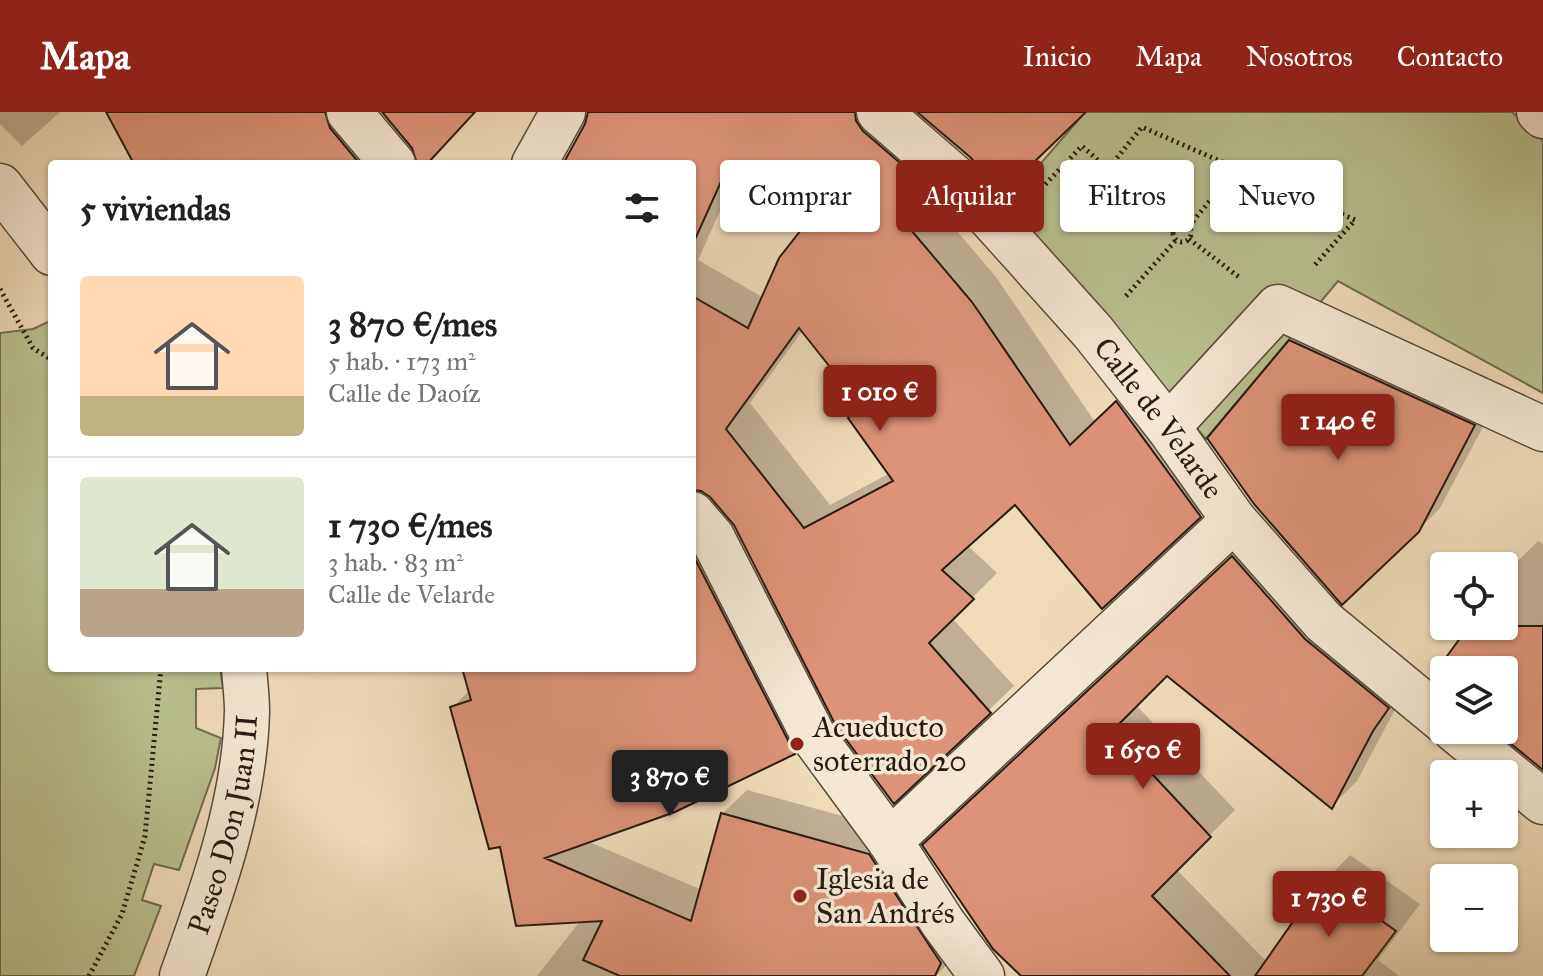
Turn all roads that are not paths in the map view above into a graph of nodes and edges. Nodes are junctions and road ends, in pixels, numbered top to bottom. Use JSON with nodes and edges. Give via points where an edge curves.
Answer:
{"nodes":[{"id":1,"x":349,"y":112,"type":"edge"},
{"id":2,"x":563,"y":112,"type":"edge"},
{"id":3,"x":879,"y":112,"type":"edge"},
{"id":4,"x":390,"y":160,"type":"edge"},
{"id":5,"x":536,"y":160,"type":"edge"},
{"id":6,"x":0,"y":186,"type":"edge"},
{"id":7,"x":48,"y":248,"type":"edge"},
{"id":8,"x":1168,"y":427,"type":"junction"},
{"id":9,"x":1543,"y":429,"type":"edge"},
{"id":10,"x":696,"y":519,"type":"edge"},
{"id":11,"x":1234,"y":520,"type":"junction"},
{"id":12,"x":244,"y":672,"type":"edge"},
{"id":13,"x":1430,"y":709,"type":"edge"},
{"id":14,"x":1472,"y":744,"type":"edge"},
{"id":15,"x":1543,"y":802,"type":"edge"},
{"id":16,"x":890,"y":841,"type":"junction"},
{"id":17,"x":970,"y":959,"type":"edge"},
{"id":18,"x":182,"y":976,"type":"edge"}],
"edges":[{"from":1,"to":4,"type":"street"},
{"from":2,"to":5,"type":"street"},
{"from":3,"to":8,"type":"street","name":"Calle de Velarde","via":[[953,176],[1093,332]]},
{"from":6,"to":7,"type":"street"},
{"from":8,"to":9,"type":"street","via":[[1278,307]]},
{"from":8,"to":11,"type":"street","name":"Calle de Velarde"},
{"from":10,"to":16,"type":"street","via":[[712,537],[815,739]]},
{"from":11,"to":13,"type":"street","name":"Calle de Velarde","via":[[1324,622]]},
{"from":11,"to":16,"type":"street"},
{"from":12,"to":18,"type":"street","name":"Paseo Don Juan II","via":[[246,722],[229,830]]},
{"from":14,"to":15,"type":"street"},
{"from":16,"to":17,"type":"street"}]}
